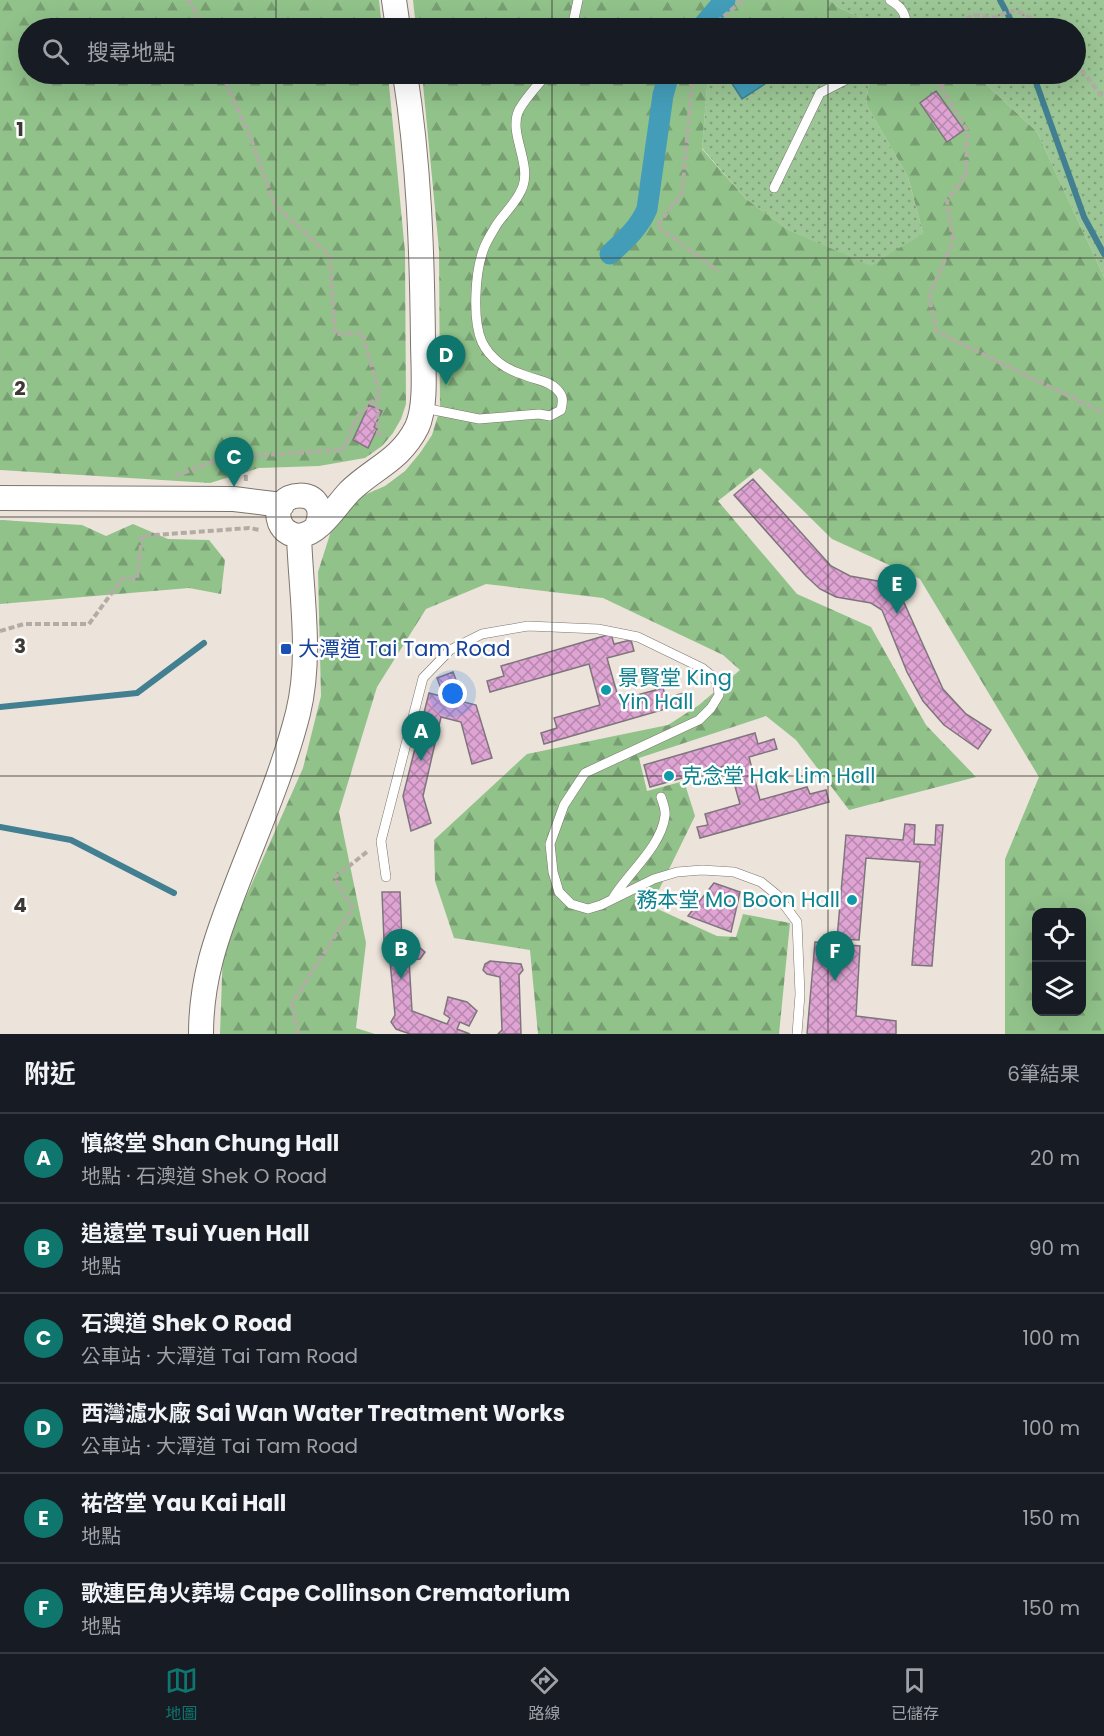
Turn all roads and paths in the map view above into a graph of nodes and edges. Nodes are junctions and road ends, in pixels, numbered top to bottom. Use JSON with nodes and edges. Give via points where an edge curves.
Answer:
{"nodes":[{"id":1,"x":187,"y":0,"type":"edge"},
{"id":2,"x":394,"y":0,"type":"edge"},
{"id":3,"x":578,"y":0,"type":"edge"},
{"id":4,"x":743,"y":0,"type":"edge"},
{"id":5,"x":890,"y":0,"type":"edge"},
{"id":6,"x":198,"y":18,"type":"edge"},
{"id":7,"x":397,"y":18,"type":"edge"},
{"id":8,"x":574,"y":18,"type":"edge"},
{"id":9,"x":722,"y":18,"type":"edge"},
{"id":10,"x":905,"y":18,"type":"edge"},
{"id":11,"x":969,"y":18,"type":"edge"},
{"id":12,"x":992,"y":18,"type":"edge"},
{"id":13,"x":992,"y":18,"type":"edge"},
{"id":14,"x":1031,"y":18,"type":"edge"},
{"id":15,"x":1086,"y":76,"type":"edge"},
{"id":16,"x":226,"y":84,"type":"edge"},
{"id":17,"x":406,"y":84,"type":"edge"},
{"id":18,"x":539,"y":84,"type":"edge"},
{"id":19,"x":692,"y":84,"type":"edge"},
{"id":20,"x":838,"y":84,"type":"edge"},
{"id":21,"x":940,"y":85,"type":"edge"},
{"id":22,"x":1104,"y":99,"type":"edge"},
{"id":23,"x":774,"y":188,"type":"dead end"},
{"id":24,"x":718,"y":271,"type":"dead end"},
{"id":25,"x":380,"y":395,"type":"junction"},
{"id":26,"x":421,"y":412,"type":"junction"},
{"id":27,"x":1104,"y":413,"type":"edge"},
{"id":28,"x":245,"y":457,"type":"junction"},
{"id":29,"x":165,"y":480,"type":"dead end"},
{"id":30,"x":247,"y":484,"type":"dead end"},
{"id":31,"x":351,"y":490,"type":"junction"},
{"id":32,"x":306,"y":496,"type":"junction"},
{"id":33,"x":0,"y":498,"type":"edge"},
{"id":34,"x":282,"y":505,"type":"junction"},
{"id":35,"x":266,"y":531,"type":"dead end"},
{"id":36,"x":308,"y":531,"type":"junction"},
{"id":37,"x":0,"y":631,"type":"edge"},
{"id":38,"x":662,"y":797,"type":"dead end"},
{"id":39,"x":381,"y":841,"type":"junction"},
{"id":40,"x":386,"y":877,"type":"dead end"},
{"id":41,"x":612,"y":899,"type":"junction"},
{"id":42,"x":201,"y":1034,"type":"edge"},
{"id":43,"x":298,"y":1034,"type":"edge"},
{"id":44,"x":797,"y":1034,"type":"edge"}],
"edges":[{"from":1,"to":6,"type":"path"},
{"from":2,"to":7,"type":"main road"},
{"from":3,"to":8,"type":"lane"},
{"from":4,"to":9,"type":"path"},
{"from":5,"to":10,"type":"lane","via":[[902,9]]},
{"from":11,"to":13,"type":"path","via":[[980,14]]},
{"from":12,"to":14,"type":"path","via":[[1012,11]]},
{"from":15,"to":22,"type":"path"},
{"from":16,"to":25,"type":"path","via":[[275,205],[330,256],[335,334],[362,333]]},
{"from":17,"to":26,"type":"main road","via":[[422,251]]},
{"from":18,"to":26,"type":"lane","via":[[517,116],[524,184],[484,248],[476,282],[477,329],[483,345],[497,362],[547,382],[560,392],[561,410],[550,416],[479,419]]},
{"from":19,"to":24,"type":"path","via":[[682,193],[657,226]]},
{"from":20,"to":23,"type":"lane","via":[[820,93]]},
{"from":21,"to":27,"type":"path","via":[[967,130],[966,175],[947,201],[953,241],[929,297],[937,332]]},
{"from":25,"to":26,"type":"path","via":[[378,433],[386,435]]},
{"from":25,"to":28,"type":"path","via":[[357,417],[343,450]]},
{"from":26,"to":31,"type":"main road","via":[[407,443],[394,459]]},
{"from":28,"to":29,"type":"path","via":[[215,461]]},
{"from":28,"to":30,"type":"path"},
{"from":31,"to":32,"type":"main road"},
{"from":31,"to":36,"type":"main road"},
{"from":32,"to":34,"type":"main road","via":[[289,498]]},
{"from":32,"to":36,"type":"main road","via":[[319,509],[319,520]]},
{"from":33,"to":34,"type":"main road","via":[[234,499]]},
{"from":34,"to":36,"type":"main road","via":[[281,526],[292,535]]},
{"from":35,"to":37,"type":"path","via":[[249,528],[142,537],[137,579],[122,579],[89,624],[24,624]]},
{"from":36,"to":42,"type":"main road","via":[[299,710],[210,958]]},
{"from":38,"to":41,"type":"lane","via":[[666,814],[660,833]]},
{"from":39,"to":40,"type":"lane"},
{"from":39,"to":41,"type":"lane","via":[[423,678],[450,650],[482,634],[528,626],[598,629],[638,637],[702,668],[718,684],[719,695],[699,720],[585,773],[564,805],[550,844],[559,892],[571,904],[588,909]]},
{"from":39,"to":43,"type":"path","via":[[334,878],[353,908],[292,1004]]},
{"from":41,"to":44,"type":"lane","via":[[677,872],[734,872],[761,882],[777,895],[797,922]]}]}
